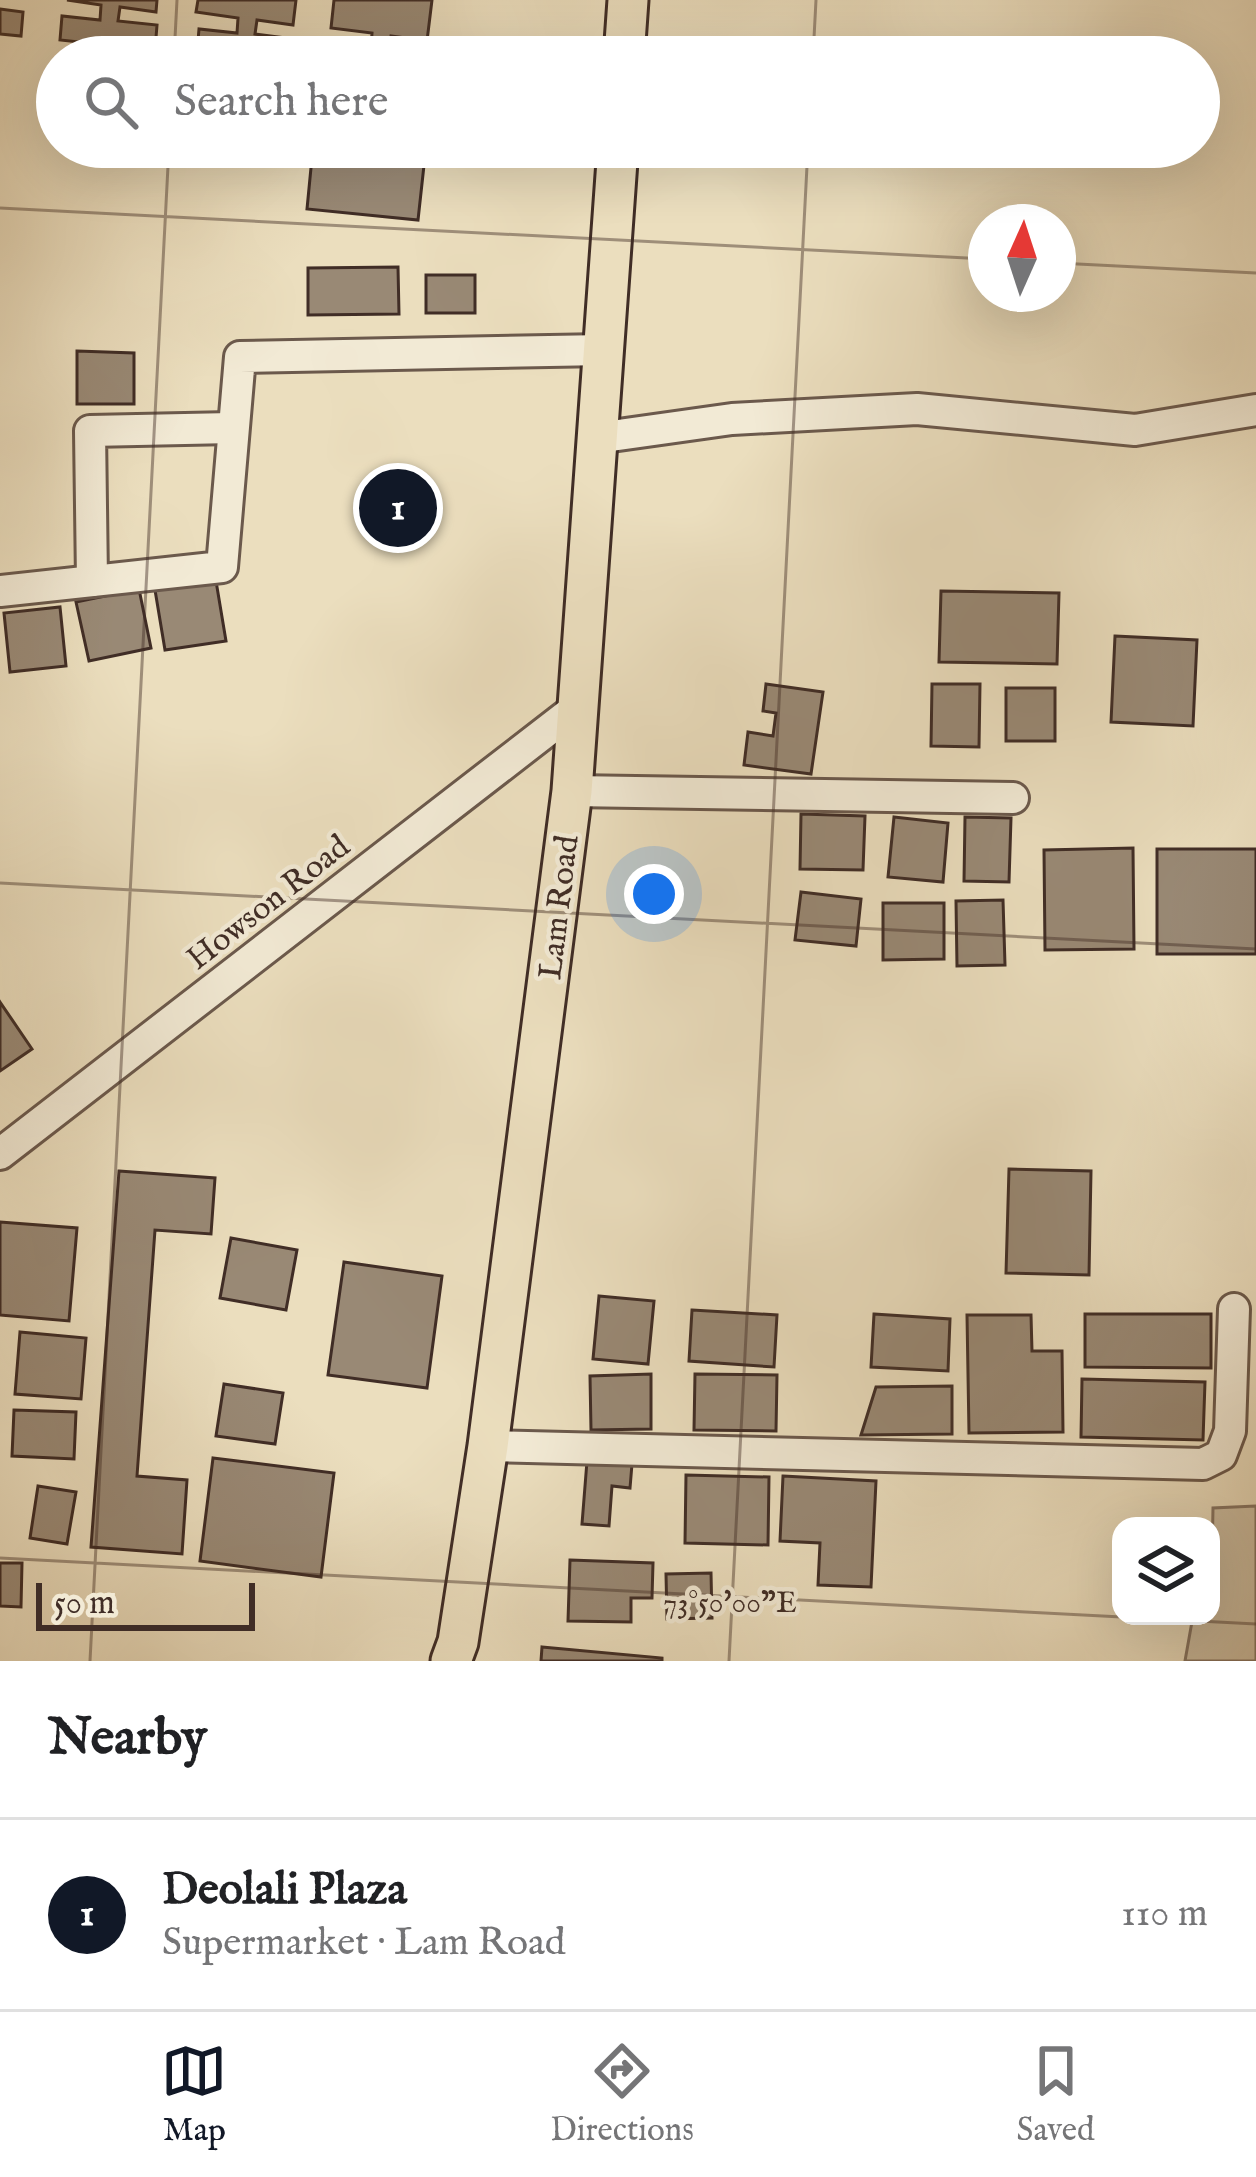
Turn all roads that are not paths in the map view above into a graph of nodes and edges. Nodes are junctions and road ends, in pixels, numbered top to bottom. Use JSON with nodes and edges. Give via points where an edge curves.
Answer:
{"nodes":[{"id":1,"x":628,"y":0,"type":"edge"},
{"id":2,"x":625,"y":36,"type":"edge"},
{"id":3,"x":617,"y":168,"type":"edge"},
{"id":4,"x":604,"y":350,"type":"junction"},
{"id":5,"x":1256,"y":410,"type":"edge"},
{"id":6,"x":232,"y":428,"type":"junction"},
{"id":7,"x":597,"y":437,"type":"junction"},
{"id":8,"x":92,"y":581,"type":"junction"},
{"id":9,"x":0,"y":591,"type":"edge"},
{"id":10,"x":578,"y":706,"type":"junction"},
{"id":11,"x":572,"y":791,"type":"junction"},
{"id":12,"x":1013,"y":798,"type":"dead end"},
{"id":13,"x":0,"y":1154,"type":"edge"},
{"id":14,"x":1234,"y":1309,"type":"dead end"},
{"id":15,"x":488,"y":1446,"type":"junction"},
{"id":16,"x":451,"y":1661,"type":"edge"}],
"edges":[{"from":1,"to":2,"type":"main road"},
{"from":3,"to":4,"type":"main road","name":"Lam Road"},
{"from":4,"to":6,"type":"street","via":[[240,357]]},
{"from":4,"to":7,"type":"main road","name":"Lam Road"},
{"from":5,"to":7,"type":"street","via":[[1135,430],[916,409],[733,419]]},
{"from":6,"to":8,"type":"street","via":[[222,567]]},
{"from":6,"to":8,"type":"street","via":[[90,431]]},
{"from":7,"to":10,"type":"main road","name":"Lam Road"},
{"from":8,"to":9,"type":"street"},
{"from":10,"to":11,"type":"main road","name":"Lam Road"},
{"from":10,"to":13,"type":"street","name":"Howson Road"},
{"from":11,"to":12,"type":"street"},
{"from":11,"to":15,"type":"main road","name":"Lam Road"},
{"from":14,"to":15,"type":"street","via":[[1229,1431],[1221,1455],[1203,1464]]},
{"from":15,"to":16,"type":"main road","name":"Lam Road"}]}
